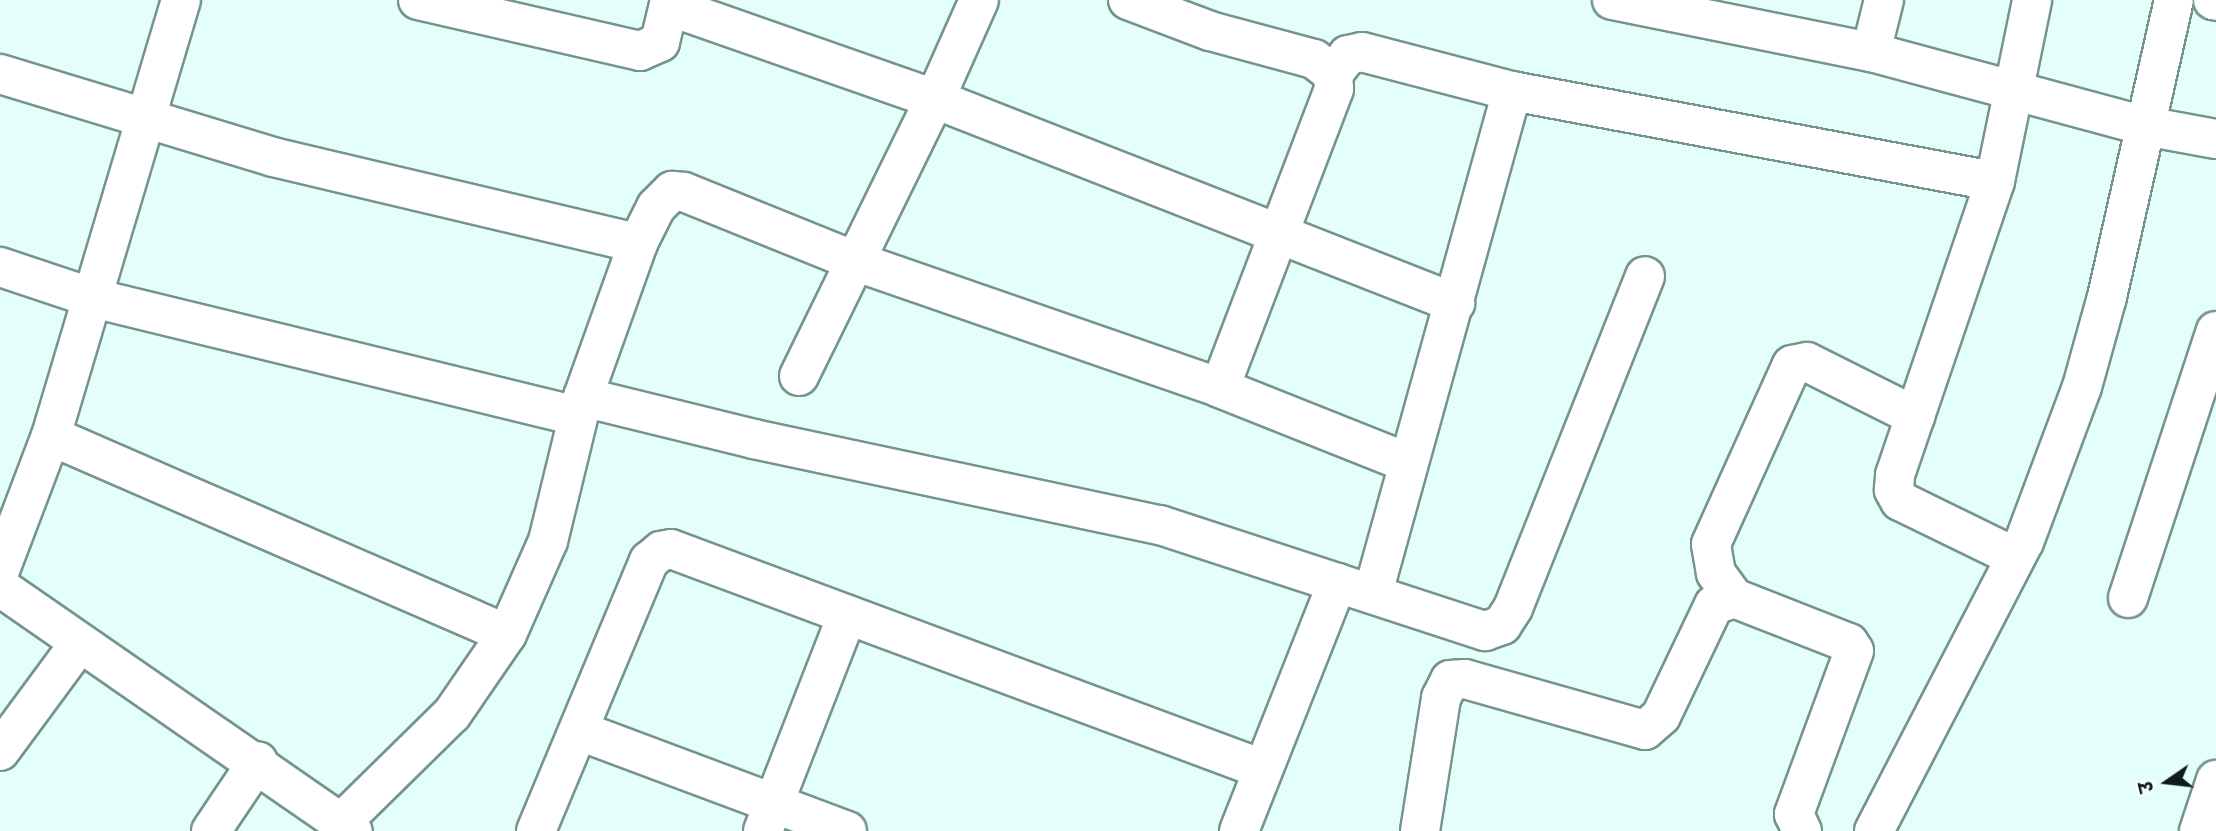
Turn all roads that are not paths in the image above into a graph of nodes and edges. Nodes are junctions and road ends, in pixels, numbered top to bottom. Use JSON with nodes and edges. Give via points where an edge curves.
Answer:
{"nodes":[{"id":1,"x":181,"y":0,"type":"edge"},
{"id":2,"x":418,"y":0,"type":"edge"},
{"id":3,"x":979,"y":0,"type":"edge"},
{"id":4,"x":1128,"y":0,"type":"edge"},
{"id":5,"x":1612,"y":0,"type":"edge"},
{"id":6,"x":1884,"y":0,"type":"edge"},
{"id":7,"x":2032,"y":0,"type":"edge"},
{"id":8,"x":2174,"y":0,"type":"edge"},
{"id":9,"x":669,"y":3,"type":"edge"},
{"id":10,"x":499,"y":10,"type":"edge"},
{"id":11,"x":1871,"y":52,"type":"junction"},
{"id":12,"x":0,"y":74,"type":"edge"},
{"id":13,"x":1333,"y":75,"type":"junction"},
{"id":14,"x":2013,"y":88,"type":"junction"},
{"id":15,"x":1512,"y":91,"type":"junction"},
{"id":16,"x":935,"y":99,"type":"junction"},
{"id":17,"x":145,"y":117,"type":"junction"},
{"id":18,"x":2145,"y":126,"type":"junction"},
{"id":19,"x":2216,"y":139,"type":"edge"},
{"id":20,"x":1995,"y":181,"type":"junction"},
{"id":21,"x":1278,"y":230,"type":"junction"},
{"id":22,"x":638,"y":243,"type":"junction"},
{"id":23,"x":857,"y":262,"type":"junction"},
{"id":24,"x":0,"y":267,"type":"edge"},
{"id":25,"x":1645,"y":276,"type":"dead end"},
{"id":26,"x":93,"y":299,"type":"junction"},
{"id":27,"x":1455,"y":303,"type":"junction"},
{"id":28,"x":2216,"y":331,"type":"edge"},
{"id":29,"x":799,"y":376,"type":"dead end"},
{"id":30,"x":1220,"y":387,"type":"junction"},
{"id":31,"x":580,"y":406,"type":"junction"},
{"id":32,"x":1915,"y":416,"type":"junction"},
{"id":33,"x":51,"y":436,"type":"junction"},
{"id":34,"x":1406,"y":462,"type":"junction"},
{"id":35,"x":2015,"y":557,"type":"junction"},
{"id":36,"x":0,"y":570,"type":"edge"},
{"id":37,"x":0,"y":587,"type":"edge"},
{"id":38,"x":1354,"y":588,"type":"junction"},
{"id":39,"x":1734,"y":598,"type":"junction"},
{"id":40,"x":2128,"y":598,"type":"dead end"},
{"id":41,"x":847,"y":615,"type":"junction"},
{"id":42,"x":507,"y":634,"type":"junction"},
{"id":43,"x":79,"y":644,"type":"junction"},
{"id":44,"x":580,"y":731,"type":"junction"},
{"id":45,"x":0,"y":751,"type":"edge"},
{"id":46,"x":258,"y":761,"type":"junction"},
{"id":47,"x":1262,"y":769,"type":"junction"},
{"id":48,"x":2216,"y":780,"type":"edge"},
{"id":49,"x":768,"y":817,"type":"edge"},
{"id":50,"x":347,"y":827,"type":"edge"},
{"id":51,"x":211,"y":831,"type":"edge"},
{"id":52,"x":536,"y":831,"type":"edge"},
{"id":53,"x":847,"y":831,"type":"edge"},
{"id":54,"x":1239,"y":831,"type":"edge"},
{"id":55,"x":1420,"y":831,"type":"edge"},
{"id":56,"x":1802,"y":831,"type":"edge"},
{"id":57,"x":1874,"y":831,"type":"edge"},
{"id":58,"x":2199,"y":831,"type":"edge"}],
"edges":[{"from":1,"to":17,"type":"street"},
{"from":2,"to":10,"type":"street"},
{"from":3,"to":16,"type":"street"},
{"from":4,"to":13,"type":"street","via":[[1210,31],[1314,60]]},
{"from":5,"to":11,"type":"street"},
{"from":6,"to":11,"type":"street"},
{"from":7,"to":14,"type":"street"},
{"from":8,"to":18,"type":"street"},
{"from":9,"to":10,"type":"street","via":[[660,42],[640,51]]},
{"from":9,"to":16,"type":"street"},
{"from":11,"to":14,"type":"street"},
{"from":12,"to":17,"type":"street"},
{"from":13,"to":15,"type":"street","via":[[1348,55],[1362,52]]},
{"from":13,"to":21,"type":"street","via":[[1334,89]]},
{"from":14,"to":18,"type":"street"},
{"from":14,"to":20,"type":"street"},
{"from":15,"to":20,"type":"street"},
{"from":15,"to":27,"type":"street"},
{"from":16,"to":21,"type":"street"},
{"from":16,"to":23,"type":"street"},
{"from":17,"to":22,"type":"street","via":[[273,157]]},
{"from":17,"to":26,"type":"street"},
{"from":18,"to":19,"type":"street"},
{"from":18,"to":35,"type":"street","via":[[2082,387]]},
{"from":20,"to":32,"type":"street"},
{"from":21,"to":27,"type":"street"},
{"from":21,"to":30,"type":"street"},
{"from":22,"to":23,"type":"street","via":[[663,198],[672,191],[684,192]]},
{"from":22,"to":31,"type":"street"},
{"from":23,"to":29,"type":"street"},
{"from":23,"to":30,"type":"street"},
{"from":24,"to":26,"type":"street"},
{"from":25,"to":38,"type":"street","via":[[1513,608],[1502,625],[1477,630]]},
{"from":26,"to":31,"type":"street"},
{"from":26,"to":33,"type":"street"},
{"from":27,"to":34,"type":"street"},
{"from":28,"to":40,"type":"street"},
{"from":30,"to":34,"type":"street"},
{"from":31,"to":38,"type":"street","via":[[1160,525]]},
{"from":31,"to":42,"type":"street","via":[[548,541]]},
{"from":32,"to":35,"type":"street","via":[[1895,475],[1894,490],[1900,501]]},
{"from":32,"to":39,"type":"street","via":[[1807,362],[1792,365],[1711,544],[1716,573]]},
{"from":33,"to":36,"type":"street"},
{"from":33,"to":42,"type":"street"},
{"from":34,"to":38,"type":"street"},
{"from":35,"to":57,"type":"street"},
{"from":37,"to":43,"type":"street"},
{"from":38,"to":47,"type":"street"},
{"from":39,"to":55,"type":"street","via":[[1714,605],[1661,716],[1645,730],[1465,679],[1450,680],[1441,698]]},
{"from":39,"to":56,"type":"street","via":[[1849,643],[1854,651],[1794,814]]},
{"from":41,"to":44,"type":"street","via":[[685,552],[661,551],[649,561]]},
{"from":41,"to":47,"type":"street"},
{"from":41,"to":49,"type":"street"},
{"from":42,"to":50,"type":"street","via":[[452,714]]},
{"from":43,"to":45,"type":"street"},
{"from":43,"to":46,"type":"street"},
{"from":44,"to":49,"type":"street"},
{"from":44,"to":52,"type":"street"},
{"from":46,"to":50,"type":"street"},
{"from":46,"to":51,"type":"street"},
{"from":47,"to":54,"type":"street"},
{"from":48,"to":58,"type":"street"},
{"from":49,"to":53,"type":"street"}]}
